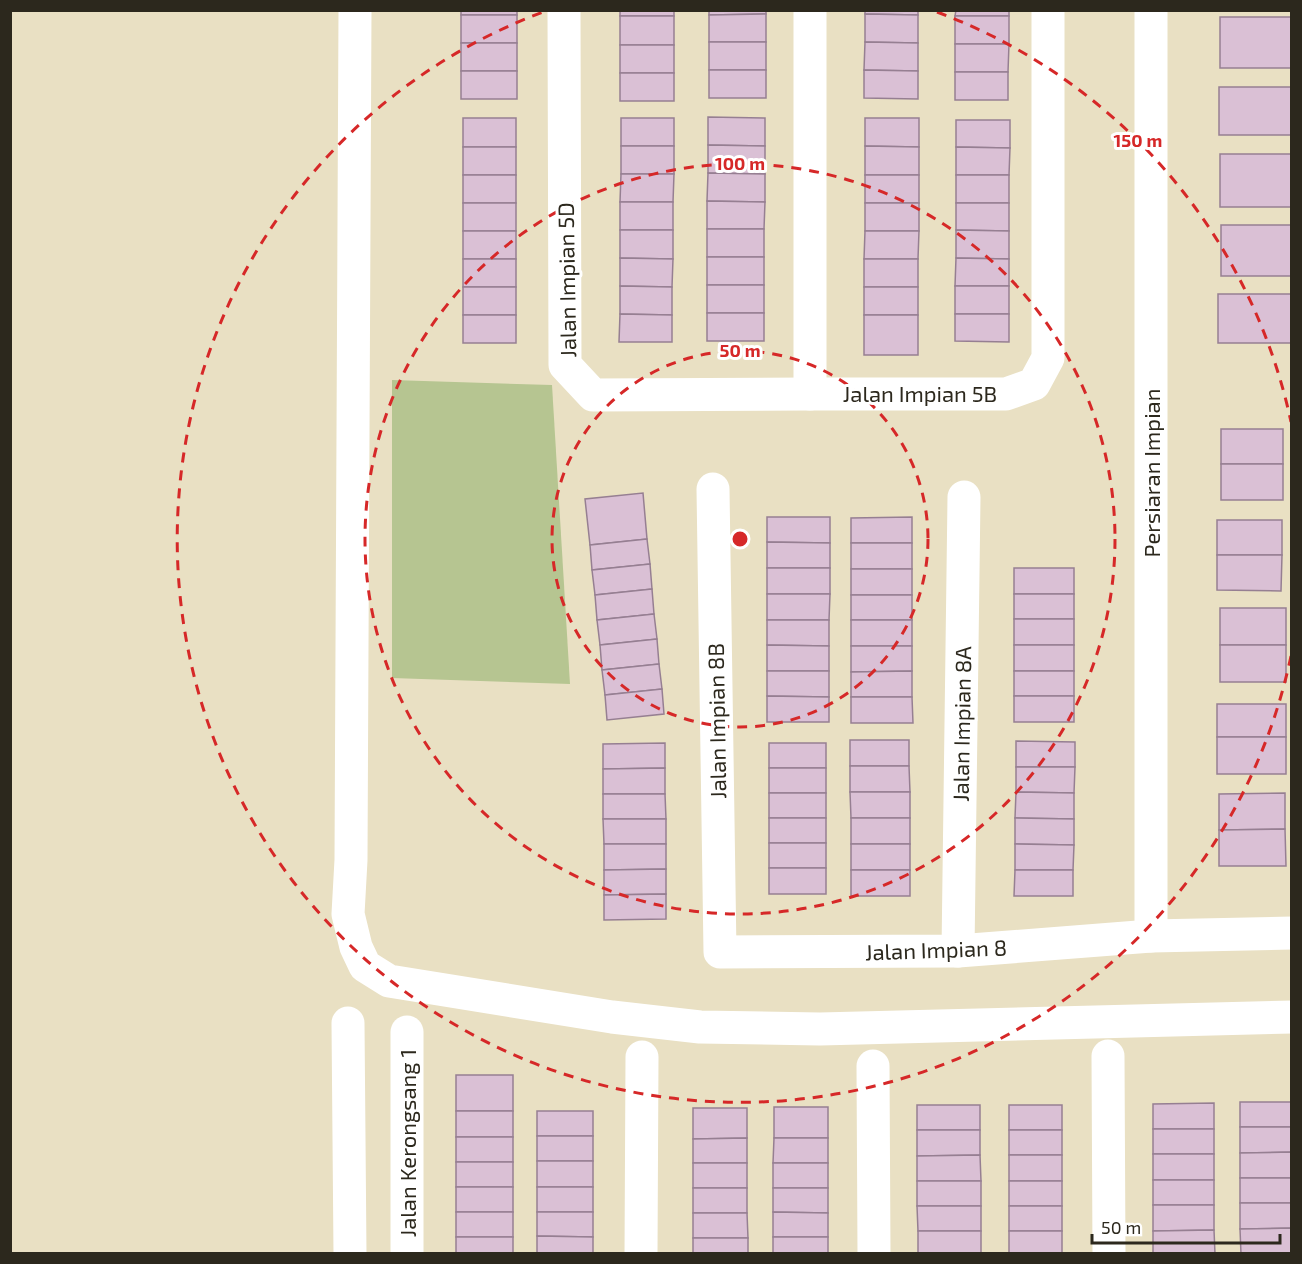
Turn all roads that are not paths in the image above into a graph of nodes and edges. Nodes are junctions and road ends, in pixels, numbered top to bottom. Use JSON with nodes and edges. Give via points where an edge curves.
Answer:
{"nodes":[{"id":1,"x":355,"y":10,"type":"edge"},
{"id":2,"x":564,"y":10,"type":"edge"},
{"id":3,"x":810,"y":10,"type":"edge"},
{"id":4,"x":1048,"y":10,"type":"edge"},
{"id":5,"x":1151,"y":10,"type":"edge"},
{"id":6,"x":810,"y":394,"type":"junction"},
{"id":7,"x":712,"y":489,"type":"dead end"},
{"id":8,"x":964,"y":497,"type":"dead end"},
{"id":9,"x":1292,"y":933,"type":"edge"},
{"id":10,"x":1151,"y":936,"type":"junction"},
{"id":11,"x":958,"y":951,"type":"junction"},
{"id":12,"x":720,"y":952,"type":"joint"},
{"id":13,"x":1292,"y":1017,"type":"edge"},
{"id":14,"x":348,"y":1023,"type":"dead end"},
{"id":15,"x":407,"y":1032,"type":"dead end"},
{"id":16,"x":1108,"y":1056,"type":"dead end"},
{"id":17,"x":642,"y":1057,"type":"dead end"},
{"id":18,"x":873,"y":1066,"type":"dead end"},
{"id":19,"x":350,"y":1254,"type":"edge"},
{"id":20,"x":407,"y":1254,"type":"edge"},
{"id":21,"x":641,"y":1254,"type":"edge"},
{"id":22,"x":874,"y":1254,"type":"edge"},
{"id":23,"x":1109,"y":1254,"type":"edge"}],
"edges":[{"from":1,"to":13,"type":"street","via":[[348,914],[365,966],[389,981],[700,1027],[820,1029]]},
{"from":2,"to":6,"type":"street","name":"Jalan Impian 5D","via":[[565,365],[593,396]]},
{"from":3,"to":6,"type":"street","name":"Jalan Impian 5B"},
{"from":4,"to":6,"type":"street","name":"Jalan Impian 5B","via":[[1048,357],[1034,384],[1006,394]]},
{"from":5,"to":10,"type":"street","name":"Persiaran Impian"},
{"from":7,"to":12,"type":"street","name":"Jalan Impian 8B"},
{"from":8,"to":11,"type":"street","name":"Jalan Impian 8A"},
{"from":9,"to":10,"type":"street","name":"Jalan Impian 8"},
{"from":10,"to":11,"type":"street","name":"Jalan Impian 8"},
{"from":11,"to":12,"type":"street","name":"Jalan Impian 8"},
{"from":14,"to":19,"type":"street"},
{"from":15,"to":20,"type":"street","name":"Jalan Kerongsang 1"},
{"from":16,"to":23,"type":"street"},
{"from":17,"to":21,"type":"street"},
{"from":18,"to":22,"type":"street"}]}
